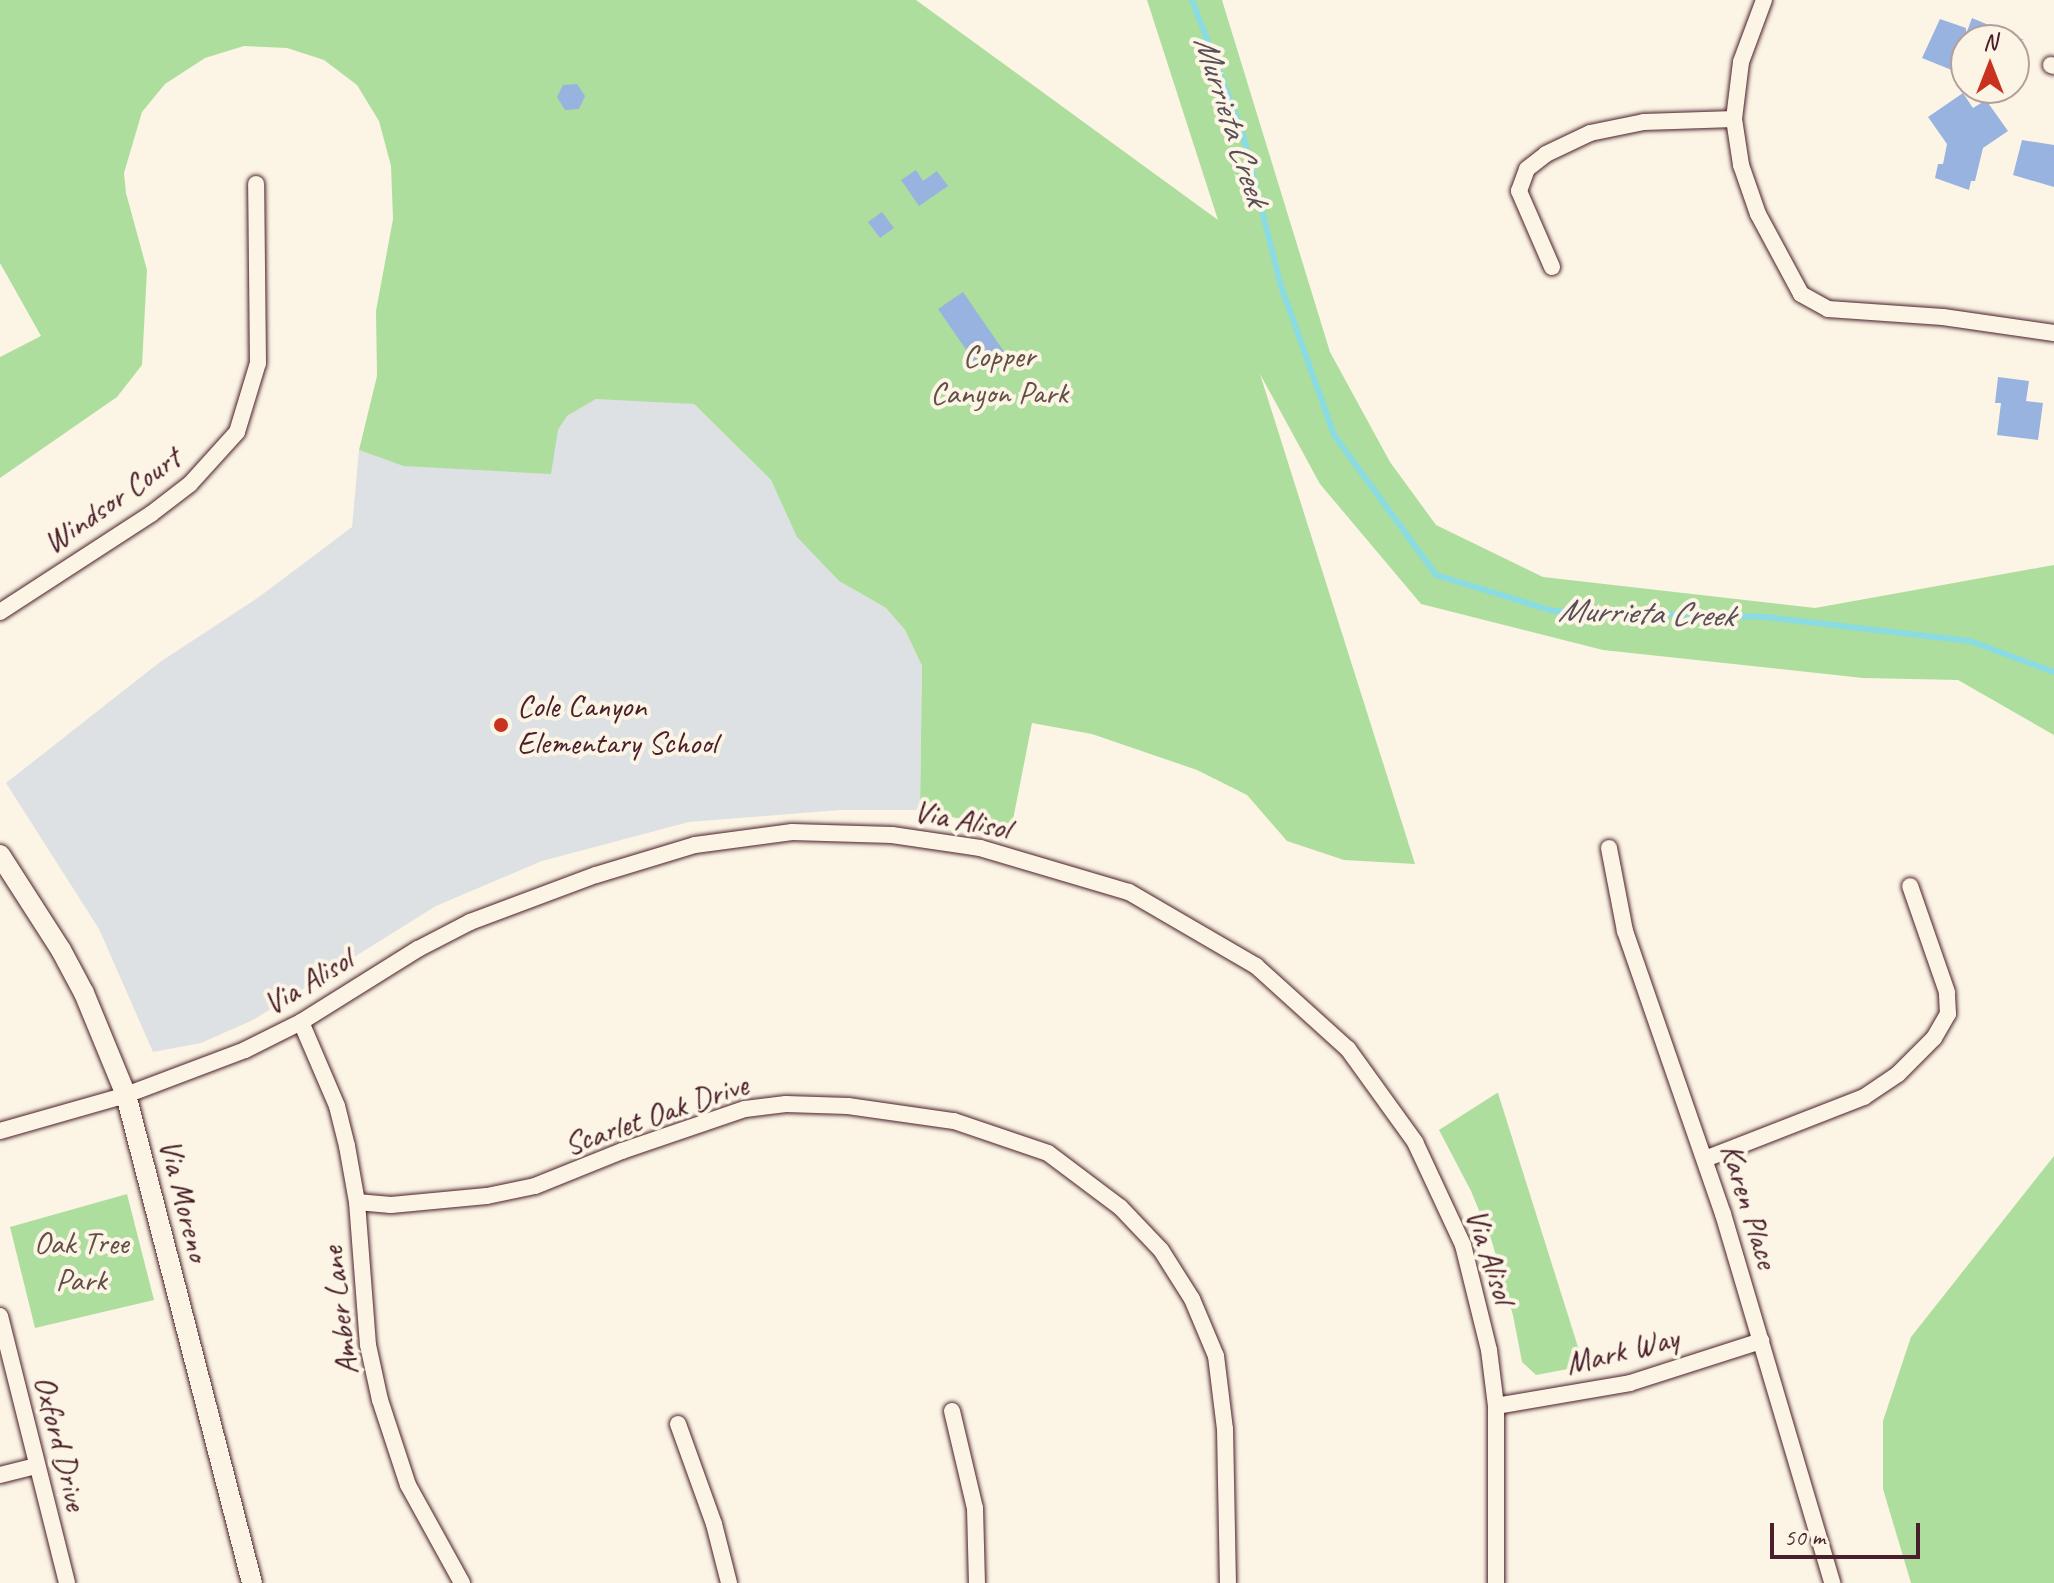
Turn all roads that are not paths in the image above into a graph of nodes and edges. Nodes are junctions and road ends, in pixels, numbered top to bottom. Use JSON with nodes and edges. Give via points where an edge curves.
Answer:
{"nodes":[{"id":1,"x":1764,"y":0,"type":"edge"},
{"id":2,"x":1734,"y":119,"type":"junction"},
{"id":3,"x":256,"y":184,"type":"dead end"},
{"id":4,"x":1552,"y":267,"type":"dead end"},
{"id":5,"x":2054,"y":333,"type":"edge"},
{"id":6,"x":0,"y":612,"type":"edge"},
{"id":7,"x":1609,"y":848,"type":"dead end"},
{"id":8,"x":0,"y":855,"type":"edge"},
{"id":9,"x":1910,"y":886,"type":"dead end"},
{"id":10,"x":301,"y":1022,"type":"junction"},
{"id":11,"x":126,"y":1095,"type":"junction"},
{"id":12,"x":0,"y":1131,"type":"edge"},
{"id":13,"x":1705,"y":1159,"type":"junction"},
{"id":14,"x":357,"y":1202,"type":"junction"},
{"id":15,"x":0,"y":1316,"type":"edge"},
{"id":16,"x":1761,"y":1341,"type":"junction"},
{"id":17,"x":1496,"y":1406,"type":"junction"},
{"id":18,"x":952,"y":1411,"type":"dead end"},
{"id":19,"x":678,"y":1424,"type":"dead end"},
{"id":20,"x":36,"y":1466,"type":"junction"},
{"id":21,"x":0,"y":1475,"type":"edge"},
{"id":22,"x":67,"y":1583,"type":"edge"},
{"id":23,"x":252,"y":1583,"type":"edge"},
{"id":24,"x":462,"y":1583,"type":"edge"},
{"id":25,"x":729,"y":1583,"type":"edge"},
{"id":26,"x":977,"y":1583,"type":"edge"},
{"id":27,"x":1228,"y":1583,"type":"edge"},
{"id":28,"x":1496,"y":1583,"type":"edge"},
{"id":29,"x":1832,"y":1583,"type":"edge"}],
"edges":[{"from":1,"to":2,"type":"street","via":[[1741,62]]},
{"from":2,"to":4,"type":"street","via":[[1644,122],[1590,133],[1527,169],[1519,191]]},
{"from":2,"to":5,"type":"street","via":[[1741,165],[1758,214],[1801,294],[1828,309],[1943,317]]},
{"from":3,"to":6,"type":"street","name":"Windsor Court","via":[[258,363],[237,432],[214,461],[161,507]]},
{"from":7,"to":13,"type":"street","name":"Karen Place","via":[[1625,931]]},
{"from":8,"to":11,"type":"street","name":"Via Moreno","via":[[84,993]]},
{"from":9,"to":13,"type":"street","via":[[1947,992],[1948,1014],[1934,1038],[1898,1074],[1864,1097]]},
{"from":10,"to":11,"type":"street","name":"Via Alisol","via":[[245,1050]]},
{"from":10,"to":14,"type":"street","name":"Amber Lane","via":[[337,1106]]},
{"from":10,"to":17,"type":"street","name":"Via Alisol","via":[[470,922],[695,845],[792,832],[892,835],[980,848],[1129,892],[1256,966],[1348,1049],[1415,1142],[1463,1245],[1489,1350]]},
{"from":11,"to":12,"type":"street","name":"Via Alisol"},
{"from":11,"to":23,"type":"street","name":"Via Moreno"},
{"from":13,"to":16,"type":"street","name":"Karen Place"},
{"from":14,"to":24,"type":"street","name":"Amber Lane","via":[[366,1332],[380,1400],[408,1485]]},
{"from":14,"to":27,"type":"street","name":"Scarlet Oak Drive","via":[[391,1205],[535,1186],[745,1109],[786,1104],[848,1106],[954,1121],[1048,1153],[1120,1207],[1161,1250],[1192,1299],[1216,1356],[1225,1429]]},
{"from":15,"to":20,"type":"street","name":"Oxford Drive"},
{"from":16,"to":17,"type":"street","name":"Mark Way","via":[[1630,1383]]},
{"from":16,"to":29,"type":"street","name":"Karen Place"},
{"from":17,"to":28,"type":"street","name":"Via Alisol"},
{"from":18,"to":26,"type":"street","via":[[975,1508]]},
{"from":19,"to":25,"type":"street"},
{"from":20,"to":21,"type":"street"},
{"from":20,"to":22,"type":"street","name":"Oxford Drive"}]}
